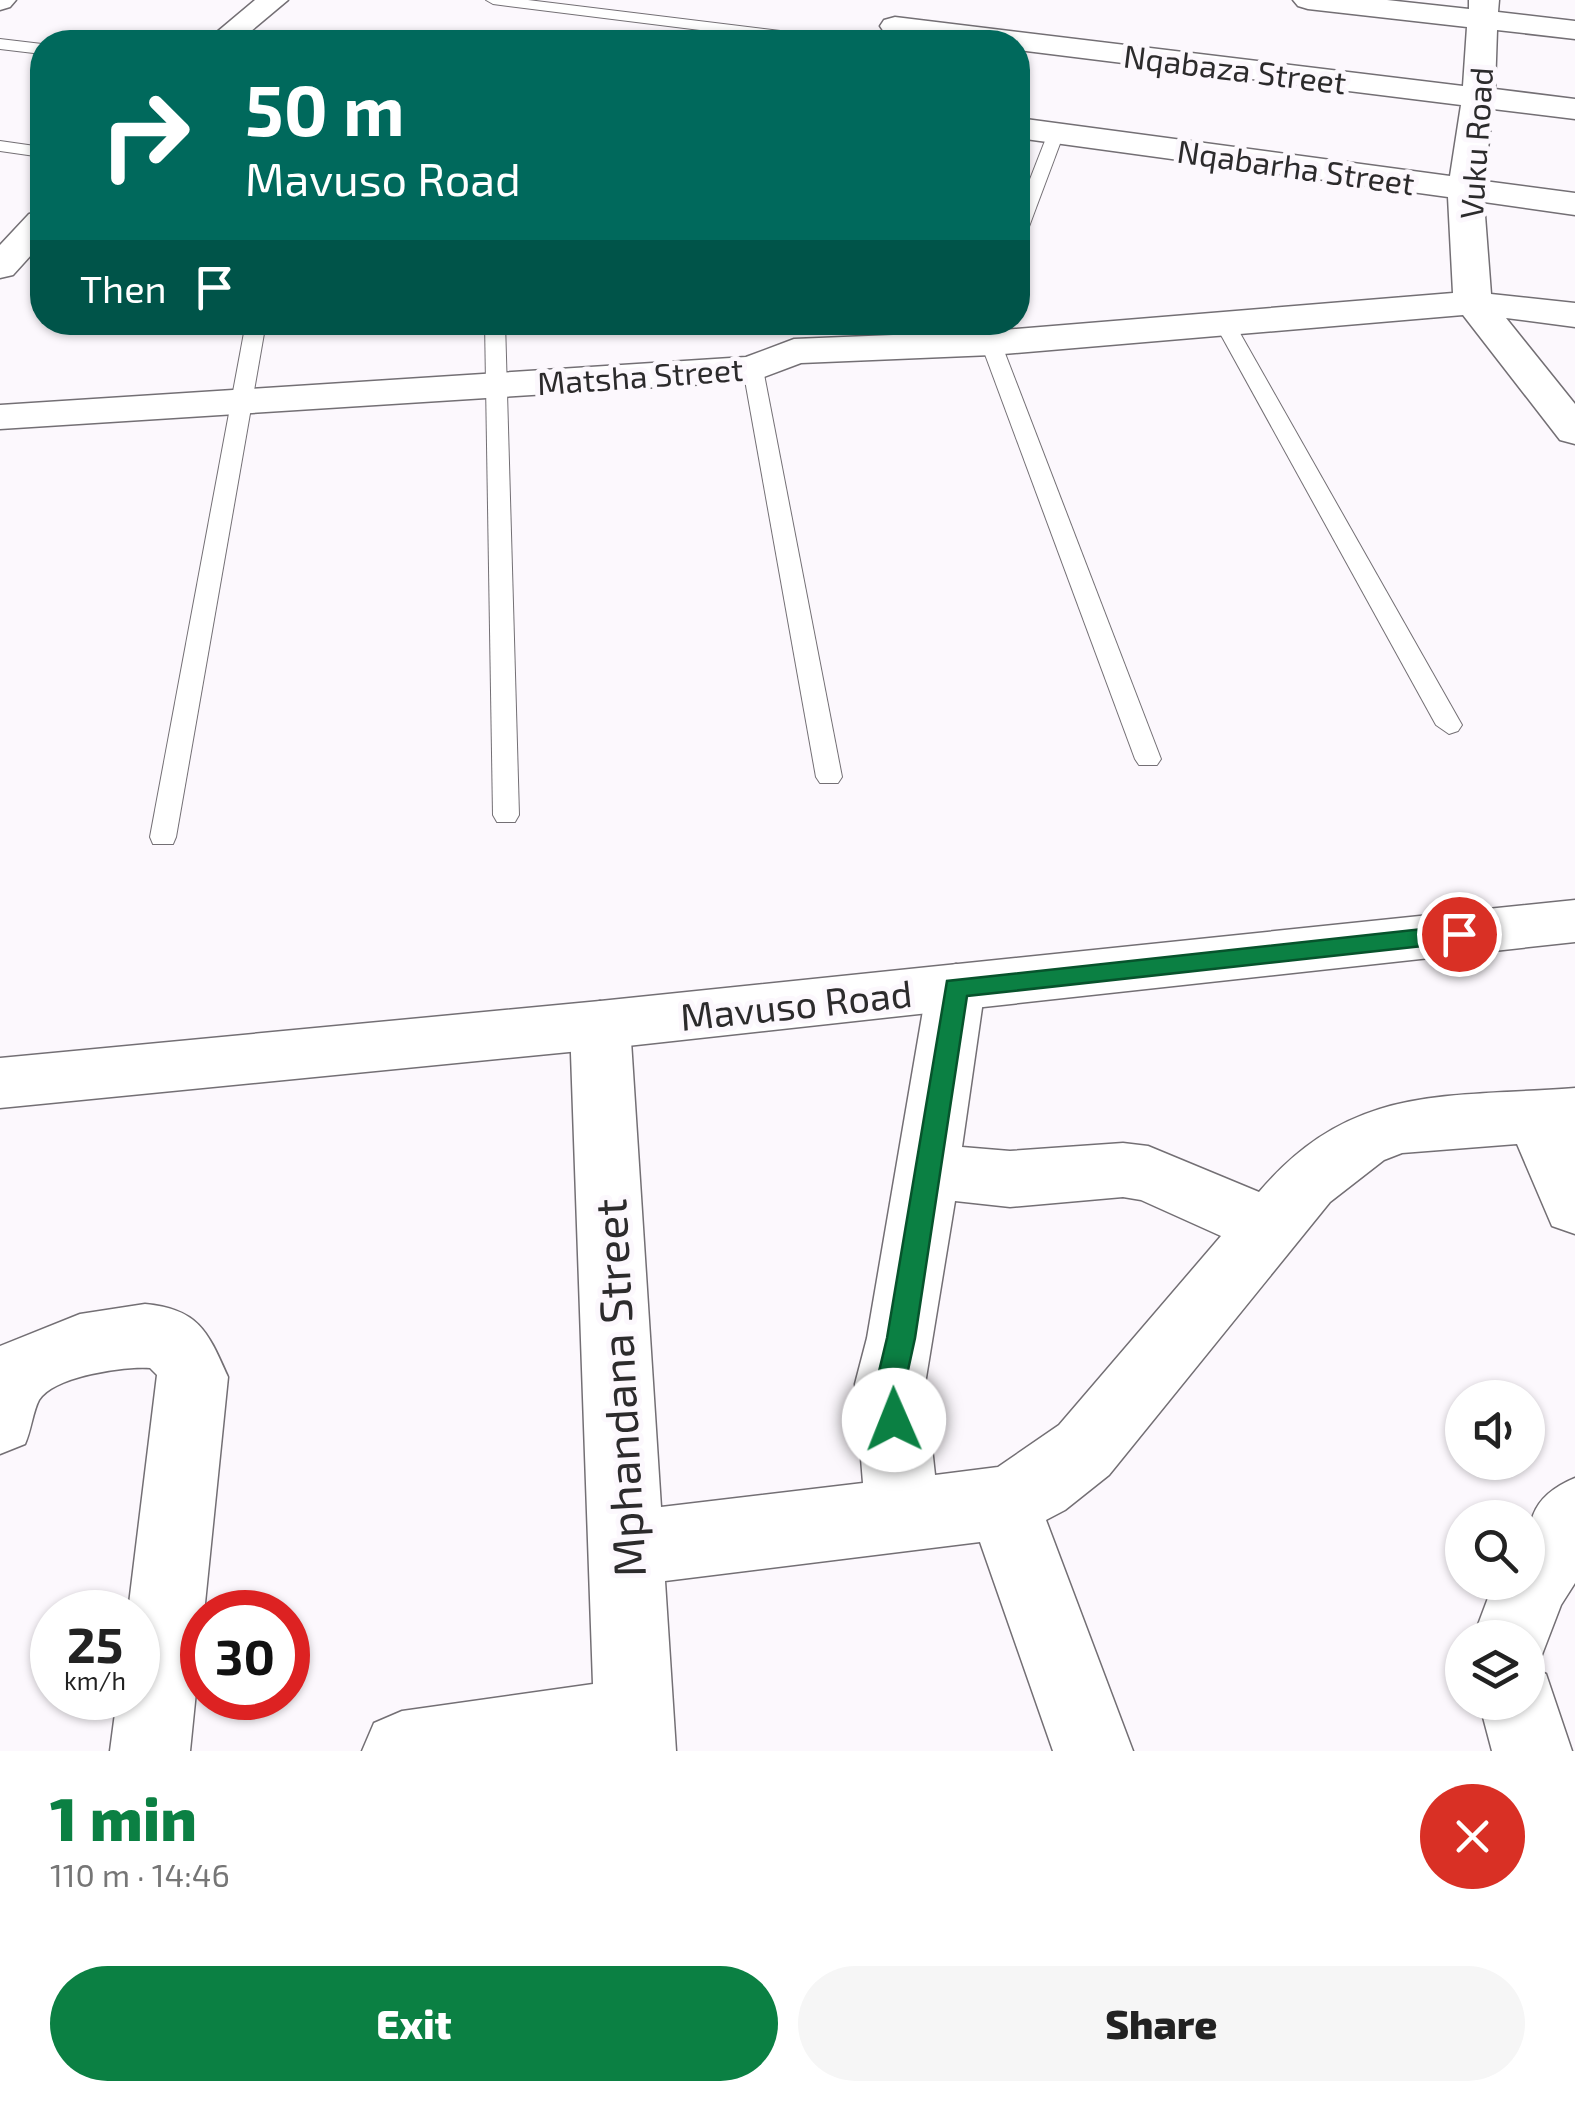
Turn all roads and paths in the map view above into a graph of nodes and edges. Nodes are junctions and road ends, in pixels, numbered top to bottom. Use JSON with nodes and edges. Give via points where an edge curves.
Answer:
{"nodes":[{"id":1,"x":273,"y":0,"type":"edge"},
{"id":2,"x":306,"y":0,"type":"edge"},
{"id":3,"x":493,"y":0,"type":"edge"},
{"id":4,"x":1308,"y":0,"type":"edge"},
{"id":5,"x":1484,"y":10,"type":"edge"},
{"id":6,"x":895,"y":23,"type":"edge"},
{"id":7,"x":235,"y":30,"type":"edge"},
{"id":8,"x":268,"y":30,"type":"edge"},
{"id":9,"x":733,"y":30,"type":"edge"},
{"id":10,"x":949,"y":30,"type":"edge"},
{"id":11,"x":1575,"y":30,"type":"edge"},
{"id":12,"x":1030,"y":40,"type":"edge"},
{"id":13,"x":0,"y":44,"type":"edge"},
{"id":14,"x":30,"y":48,"type":"edge"},
{"id":15,"x":1478,"y":98,"type":"junction"},
{"id":16,"x":1575,"y":110,"type":"edge"},
{"id":17,"x":1030,"y":130,"type":"edge"},
{"id":18,"x":1056,"y":133,"type":"junction"},
{"id":19,"x":0,"y":146,"type":"edge"},
{"id":20,"x":30,"y":150,"type":"edge"},
{"id":21,"x":1465,"y":189,"type":"junction"},
{"id":22,"x":1030,"y":201,"type":"edge"},
{"id":23,"x":1575,"y":204,"type":"edge"},
{"id":24,"x":29,"y":230,"type":"edge"},
{"id":25,"x":0,"y":267,"type":"edge"},
{"id":26,"x":1474,"y":303,"type":"junction"},
{"id":27,"x":1575,"y":314,"type":"edge"},
{"id":28,"x":1226,"y":326,"type":"junction"},
{"id":29,"x":1030,"y":332,"type":"edge"},
{"id":30,"x":254,"y":335,"type":"edge"},
{"id":31,"x":496,"y":335,"type":"edge"},
{"id":32,"x":884,"y":335,"type":"edge"},
{"id":33,"x":989,"y":335,"type":"edge"},
{"id":34,"x":781,"y":337,"type":"edge"},
{"id":35,"x":753,"y":369,"type":"junction"},
{"id":36,"x":494,"y":385,"type":"junction"},
{"id":37,"x":244,"y":404,"type":"junction"},
{"id":38,"x":0,"y":417,"type":"edge"},
{"id":39,"x":1575,"y":431,"type":"edge"},
{"id":40,"x":1448,"y":725,"type":"dead end"},
{"id":41,"x":1148,"y":759,"type":"dead end"},
{"id":42,"x":829,"y":777,"type":"dead end"},
{"id":43,"x":506,"y":814,"type":"dead end"},
{"id":44,"x":163,"y":837,"type":"dead end"},
{"id":45,"x":1575,"y":921,"type":"edge"},
{"id":46,"x":956,"y":987,"type":"junction"},
{"id":47,"x":600,"y":1026,"type":"junction"},
{"id":48,"x":5,"y":1081,"type":"edge"},
{"id":49,"x":1555,"y":1115,"type":"edge"},
{"id":50,"x":926,"y":1171,"type":"junction"},
{"id":51,"x":1575,"y":1206,"type":"edge"},
{"id":52,"x":1269,"y":1227,"type":"junction"},
{"id":53,"x":4,"y":1402,"type":"edge"},
{"id":54,"x":1003,"y":1502,"type":"junction"},
{"id":55,"x":1575,"y":1515,"type":"edge"},
{"id":56,"x":903,"y":1516,"type":"junction"},
{"id":57,"x":627,"y":1548,"type":"junction"},
{"id":58,"x":1518,"y":1620,"type":"edge"},
{"id":59,"x":1523,"y":1720,"type":"edge"},
{"id":60,"x":635,"y":1735,"type":"edge"},
{"id":61,"x":150,"y":1751,"type":"edge"},
{"id":62,"x":402,"y":1751,"type":"edge"},
{"id":63,"x":1093,"y":1751,"type":"edge"},
{"id":64,"x":1532,"y":1751,"type":"edge"}],
"edges":[{"from":1,"to":7,"type":"street"},
{"from":2,"to":8,"type":"street"},
{"from":3,"to":9,"type":"lane"},
{"from":4,"to":5,"type":"street"},
{"from":5,"to":11,"type":"street"},
{"from":5,"to":15,"type":"street","name":"Vuku Road"},
{"from":6,"to":10,"type":"street","name":"Nqabaza Street"},
{"from":12,"to":15,"type":"street","name":"Nqabaza Street"},
{"from":13,"to":14,"type":"lane"},
{"from":15,"to":16,"type":"street","name":"Nqabaza Street"},
{"from":15,"to":21,"type":"street","name":"Vuku Road"},
{"from":17,"to":18,"type":"street","name":"Nqabarha Street"},
{"from":18,"to":21,"type":"street","name":"Nqabarha Street"},
{"from":18,"to":22,"type":"lane"},
{"from":19,"to":20,"type":"lane"},
{"from":21,"to":23,"type":"street","name":"Nqabarha Street"},
{"from":21,"to":26,"type":"street","name":"Vuku Road"},
{"from":24,"to":25,"type":"street"},
{"from":26,"to":27,"type":"street","name":"Matsha Street"},
{"from":26,"to":28,"type":"street","name":"Matsha Street"},
{"from":26,"to":39,"type":"street"},
{"from":28,"to":29,"type":"street","name":"Matsha Street"},
{"from":28,"to":40,"type":"lane"},
{"from":30,"to":37,"type":"lane"},
{"from":31,"to":36,"type":"lane"},
{"from":32,"to":34,"type":"street","name":"Matsha Street"},
{"from":33,"to":41,"type":"lane"},
{"from":34,"to":35,"type":"street","name":"Matsha Street"},
{"from":35,"to":36,"type":"street","name":"Matsha Street"},
{"from":35,"to":42,"type":"lane"},
{"from":36,"to":37,"type":"street","name":"Matsha Street"},
{"from":36,"to":43,"type":"lane"},
{"from":37,"to":38,"type":"street","name":"Matsha Street"},
{"from":37,"to":44,"type":"lane"},
{"from":45,"to":46,"type":"street","name":"Mavuso Road"},
{"from":46,"to":47,"type":"street","name":"Mavuso Road"},
{"from":46,"to":50,"type":"street"},
{"from":47,"to":48,"type":"street","name":"Mavuso Road"},
{"from":47,"to":57,"type":"street","name":"Mphandana Street"},
{"from":49,"to":51,"type":"street"},
{"from":49,"to":52,"type":"street","via":[[1400,1127],[1362,1141],[1306,1182]]},
{"from":50,"to":52,"type":"street","via":[[1010,1179],[1148,1173]]},
{"from":50,"to":56,"type":"street","via":[[890,1384]]},
{"from":52,"to":54,"type":"street","via":[[1084,1450],[1039,1485]]},
{"from":53,"to":61,"type":"street","via":[[24,1368],[46,1356],[123,1338],[161,1337],[182,1350],[192,1377]]},
{"from":54,"to":56,"type":"street"},
{"from":54,"to":63,"type":"street"},
{"from":55,"to":58,"type":"street"},
{"from":56,"to":57,"type":"street"},
{"from":57,"to":60,"type":"street","name":"Mphandana Street"},
{"from":59,"to":64,"type":"street"},
{"from":60,"to":62,"type":"street"}]}
